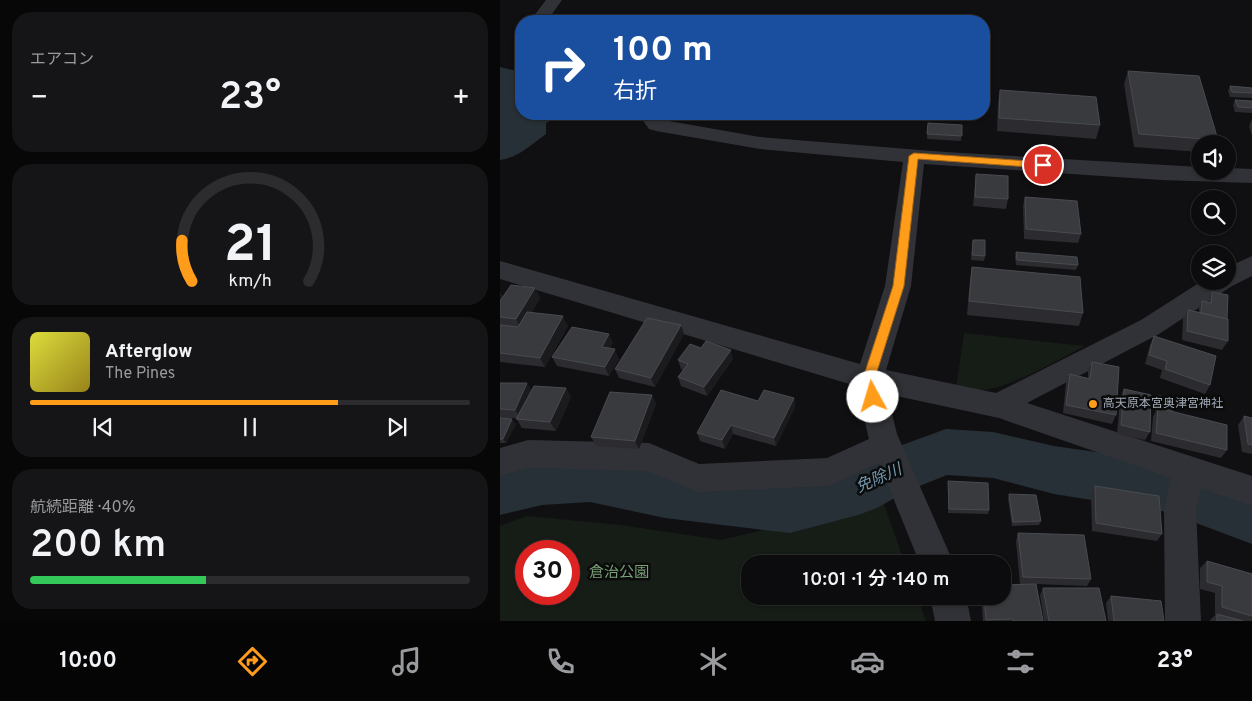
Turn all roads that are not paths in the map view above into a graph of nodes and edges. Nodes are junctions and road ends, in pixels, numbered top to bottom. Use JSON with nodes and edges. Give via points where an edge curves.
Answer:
{"nodes":[{"id":1,"x":554,"y":0,"type":"edge"},
{"id":2,"x":543,"y":15,"type":"edge"},
{"id":3,"x":652,"y":120,"type":"edge"},
{"id":4,"x":914,"y":156,"type":"junction"},
{"id":5,"x":1252,"y":176,"type":"edge"},
{"id":6,"x":1252,"y":265,"type":"edge"},
{"id":7,"x":500,"y":270,"type":"edge"},
{"id":8,"x":1236,"y":274,"type":"edge"},
{"id":9,"x":1208,"y":290,"type":"edge"},
{"id":10,"x":869,"y":378,"type":"junction"},
{"id":11,"x":999,"y":406,"type":"junction"},
{"id":12,"x":500,"y":462,"type":"edge"},
{"id":13,"x":895,"y":464,"type":"junction"},
{"id":14,"x":1188,"y":473,"type":"junction"},
{"id":15,"x":1252,"y":491,"type":"edge"},
{"id":16,"x":933,"y":555,"type":"edge"},
{"id":17,"x":950,"y":605,"type":"edge"},
{"id":18,"x":953,"y":621,"type":"edge"},
{"id":19,"x":1183,"y":621,"type":"edge"}],
"edges":[{"from":1,"to":2,"type":"street"},
{"from":3,"to":4,"type":"street","via":[[656,125],[751,141]]},
{"from":4,"to":5,"type":"street","via":[[1161,174]]},
{"from":4,"to":10,"type":"street","via":[[898,286]]},
{"from":6,"to":8,"type":"street"},
{"from":7,"to":10,"type":"street"},
{"from":9,"to":11,"type":"street","via":[[1150,327]]},
{"from":10,"to":11,"type":"street"},
{"from":10,"to":13,"type":"street","via":[[882,434]]},
{"from":11,"to":14,"type":"street"},
{"from":12,"to":13,"type":"street","via":[[528,454],[649,457],[698,478],[829,472]]},
{"from":13,"to":16,"type":"street"},
{"from":14,"to":15,"type":"street"},
{"from":14,"to":19,"type":"street","via":[[1180,509]]},
{"from":17,"to":18,"type":"street"}]}
